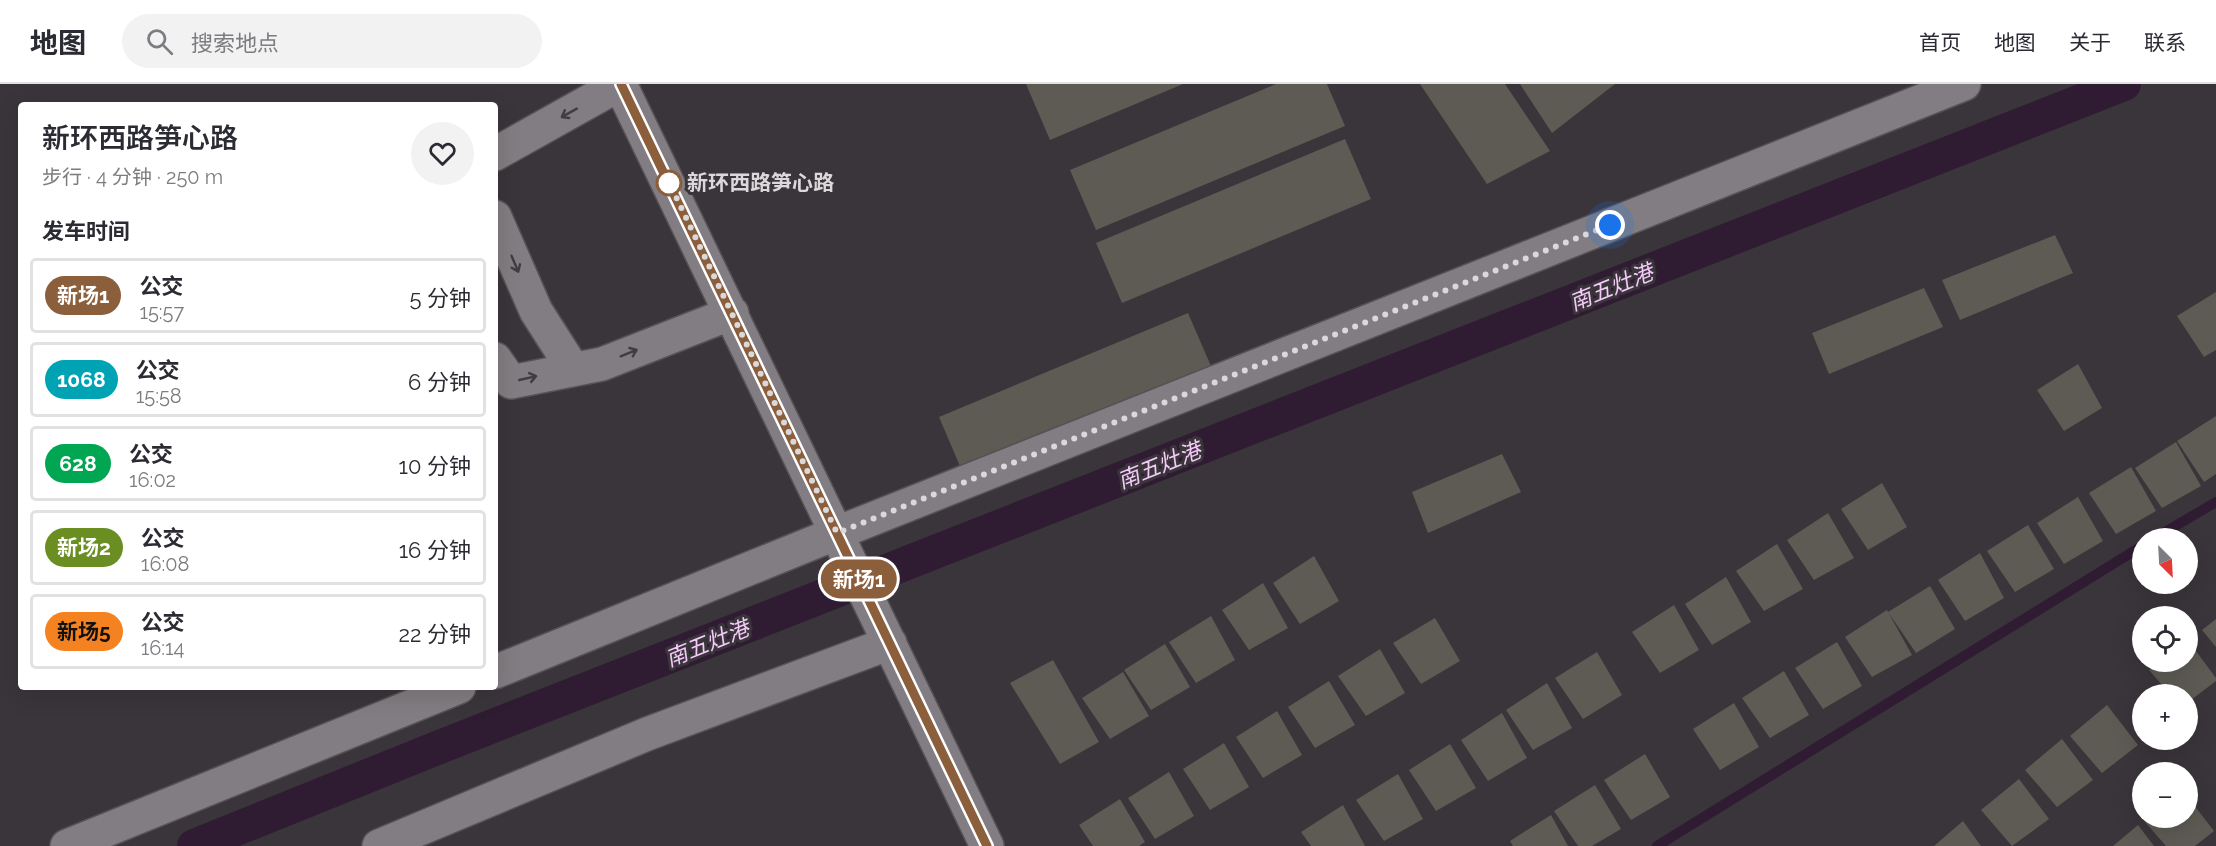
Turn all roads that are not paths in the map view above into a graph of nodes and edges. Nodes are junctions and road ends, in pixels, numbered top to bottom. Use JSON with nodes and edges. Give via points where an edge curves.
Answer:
{"nodes":[{"id":1,"x":620,"y":84,"type":"edge"},
{"id":2,"x":1964,"y":84,"type":"edge"},
{"id":3,"x":498,"y":152,"type":"edge"},
{"id":4,"x":498,"y":224,"type":"edge"},
{"id":5,"x":732,"y":313,"type":"junction"},
{"id":6,"x":498,"y":363,"type":"edge"},
{"id":7,"x":573,"y":369,"type":"junction"},
{"id":8,"x":841,"y":541,"type":"junction"},
{"id":9,"x":884,"y":631,"type":"junction"},
{"id":10,"x":498,"y":671,"type":"edge"},
{"id":11,"x":452,"y":690,"type":"edge"},
{"id":12,"x":67,"y":846,"type":"edge"},
{"id":13,"x":379,"y":846,"type":"edge"},
{"id":14,"x":987,"y":846,"type":"edge"}],
"edges":[{"from":1,"to":3,"type":"street","one_way":true},
{"from":1,"to":5,"type":"street"},
{"from":2,"to":8,"type":"street"},
{"from":4,"to":7,"type":"street","one_way":true,"via":[[536,311]]},
{"from":7,"to":5,"type":"street","one_way":true,"via":[[602,364]]},
{"from":5,"to":8,"type":"street"},
{"from":6,"to":7,"type":"street","one_way":true,"via":[[511,382]]},
{"from":8,"to":9,"type":"street"},
{"from":8,"to":10,"type":"street"},
{"from":9,"to":13,"type":"street"},
{"from":9,"to":14,"type":"street"},
{"from":11,"to":12,"type":"street"}]}
